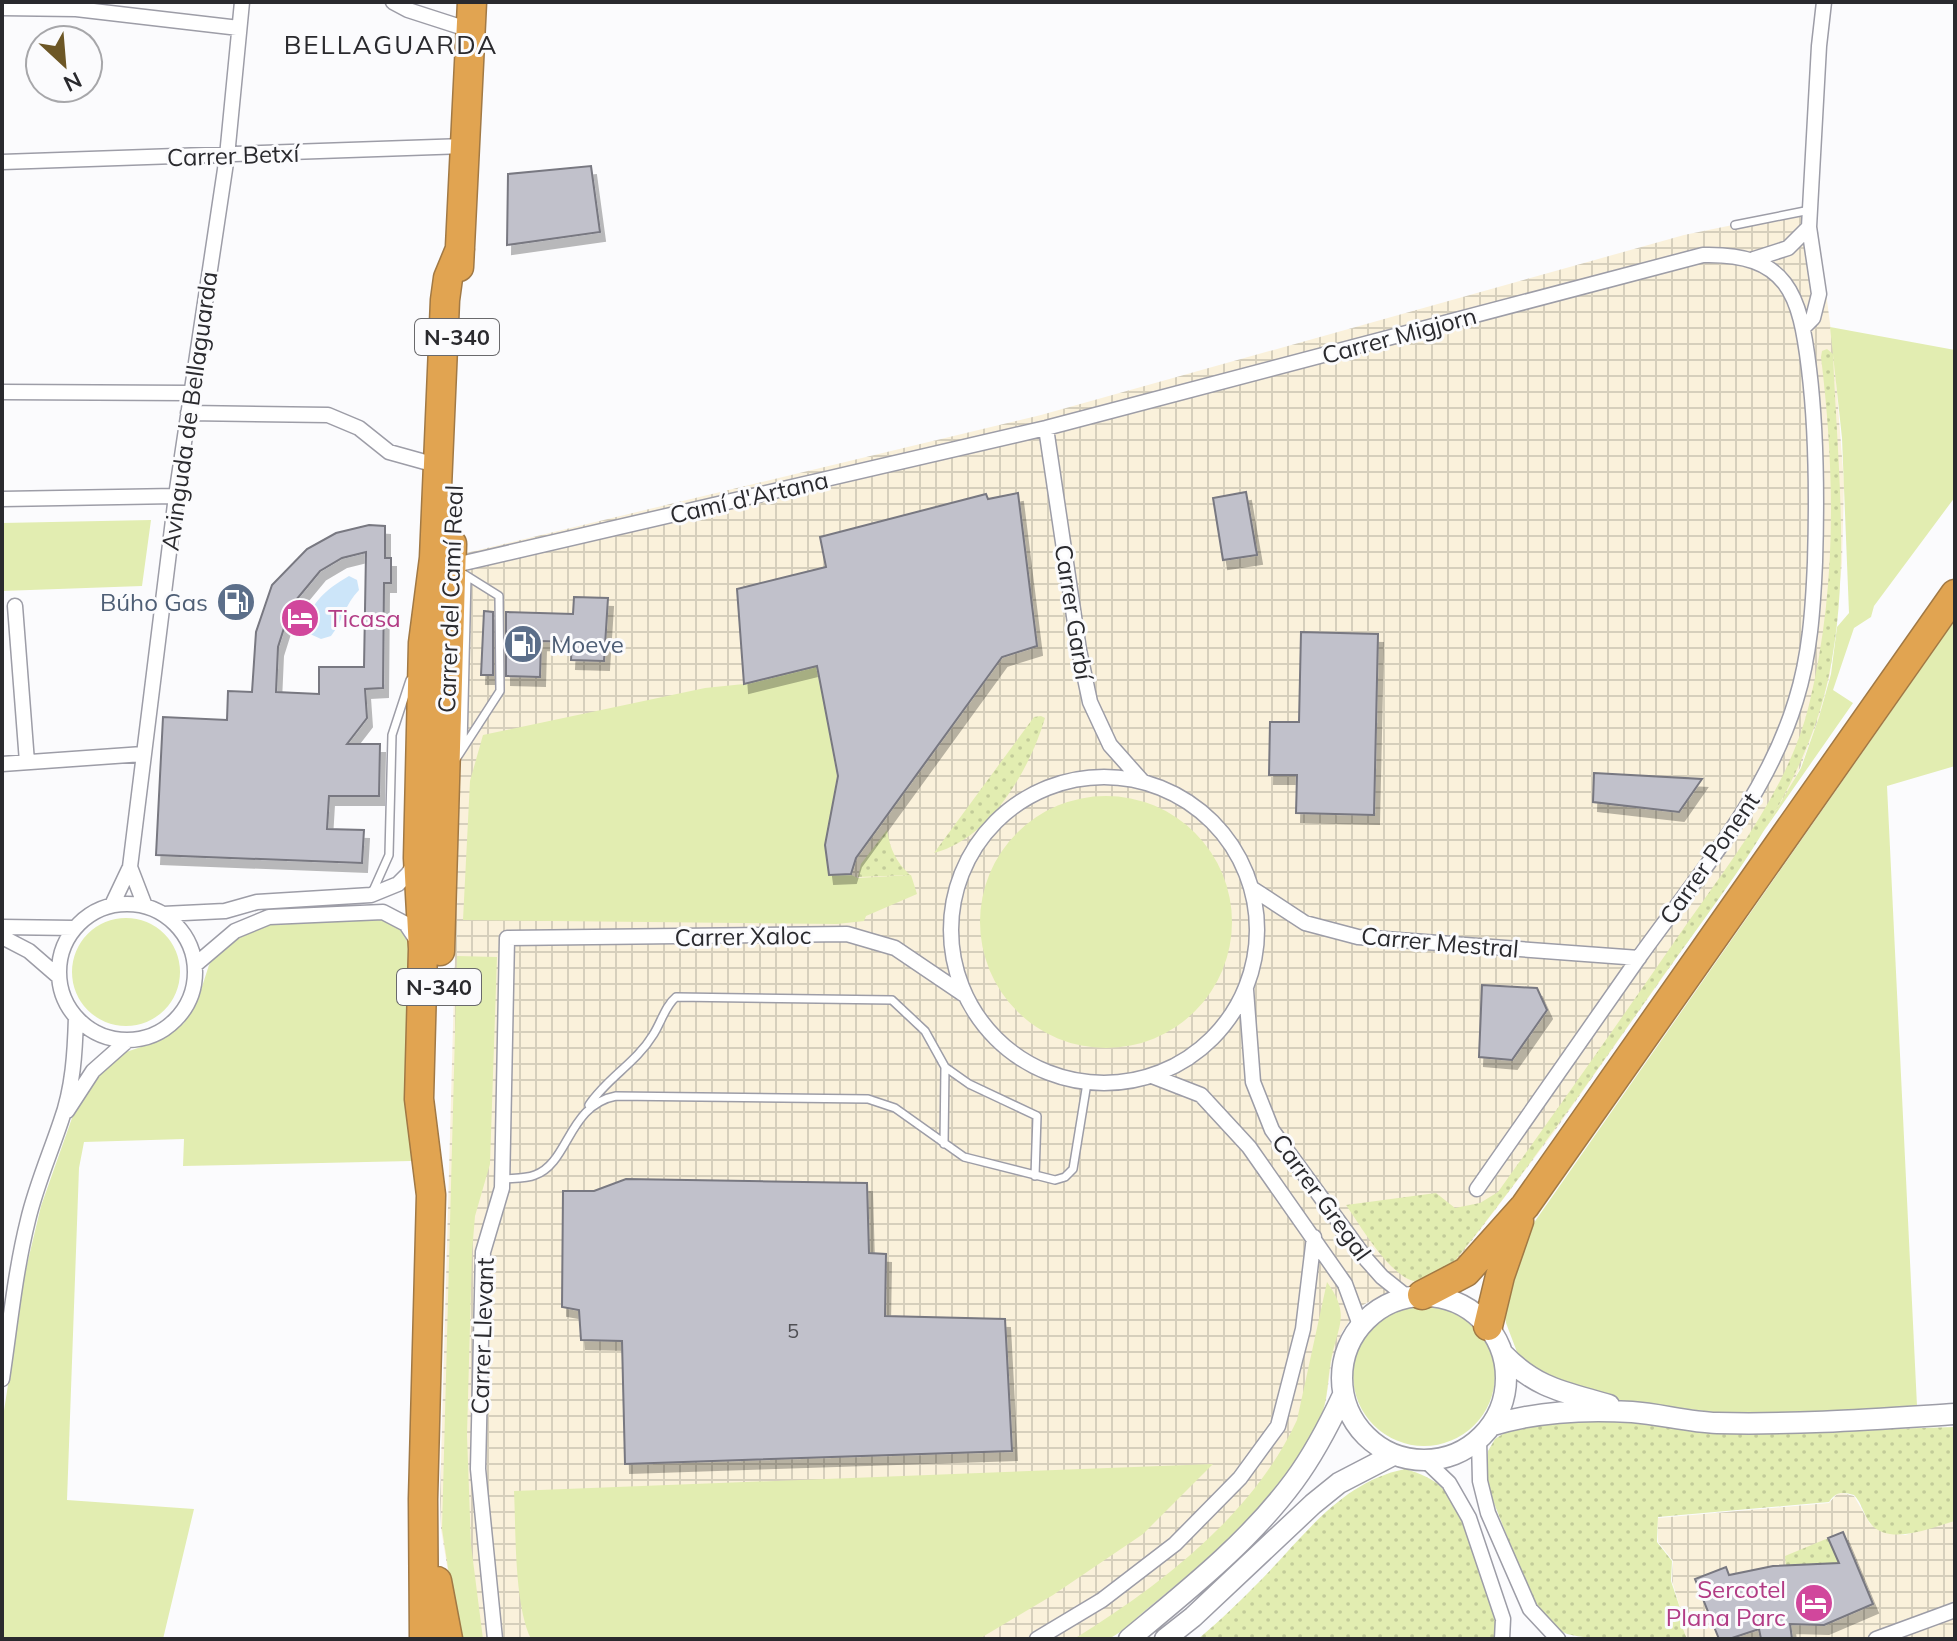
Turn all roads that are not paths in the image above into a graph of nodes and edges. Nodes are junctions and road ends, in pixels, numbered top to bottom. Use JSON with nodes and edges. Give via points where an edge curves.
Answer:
{"nodes":[{"id":1,"x":242,"y":2,"type":"edge"},
{"id":2,"x":393,"y":2,"type":"edge"},
{"id":3,"x":1824,"y":2,"type":"edge"},
{"id":4,"x":72,"y":5,"type":"edge"},
{"id":5,"x":2,"y":8,"type":"edge"},
{"id":6,"x":471,"y":16,"type":"edge"},
{"id":7,"x":239,"y":28,"type":"junction"},
{"id":8,"x":465,"y":146,"type":"junction"},
{"id":9,"x":227,"y":156,"type":"junction"},
{"id":10,"x":2,"y":162,"type":"edge"},
{"id":11,"x":1810,"y":210,"type":"junction"},
{"id":12,"x":1735,"y":225,"type":"dead end"},
{"id":13,"x":1809,"y":227,"type":"junction"},
{"id":14,"x":460,"y":249,"type":"junction"},
{"id":15,"x":1754,"y":259,"type":"junction"},
{"id":16,"x":1804,"y":327,"type":"junction"},
{"id":17,"x":2,"y":392,"type":"edge"},
{"id":18,"x":190,"y":393,"type":"junction"},
{"id":19,"x":188,"y":413,"type":"junction"},
{"id":20,"x":1046,"y":428,"type":"junction"},
{"id":21,"x":439,"y":432,"type":"junction"},
{"id":22,"x":425,"y":462,"type":"junction"},
{"id":23,"x":424,"y":478,"type":"dead end"},
{"id":24,"x":176,"y":496,"type":"junction"},
{"id":25,"x":2,"y":499,"type":"edge"},
{"id":26,"x":459,"y":571,"type":"junction"},
{"id":27,"x":1955,"y":594,"type":"edge"},
{"id":28,"x":15,"y":606,"type":"dead end"},
{"id":29,"x":423,"y":643,"type":"junction"},
{"id":30,"x":463,"y":749,"type":"junction"},
{"id":31,"x":143,"y":754,"type":"junction"},
{"id":32,"x":27,"y":762,"type":"junction"},
{"id":33,"x":2,"y":764,"type":"edge"},
{"id":34,"x":445,"y":778,"type":"junction"},
{"id":35,"x":1142,"y":781,"type":"junction"},
{"id":36,"x":418,"y":858,"type":"junction"},
{"id":37,"x":130,"y":867,"type":"junction"},
{"id":38,"x":1253,"y":889,"type":"junction"},
{"id":39,"x":371,"y":895,"type":"junction"},
{"id":40,"x":112,"y":905,"type":"junction"},
{"id":41,"x":145,"y":906,"type":"junction"},
{"id":42,"x":163,"y":914,"type":"junction"},
{"id":43,"x":2,"y":927,"type":"edge"},
{"id":44,"x":74,"y":928,"type":"junction"},
{"id":45,"x":2,"y":937,"type":"edge"},
{"id":46,"x":507,"y":938,"type":"joint"},
{"id":47,"x":423,"y":949,"type":"junction"},
{"id":48,"x":1639,"y":958,"type":"junction"},
{"id":49,"x":195,"y":965,"type":"junction"},
{"id":50,"x":59,"y":977,"type":"junction"},
{"id":51,"x":1246,"y":989,"type":"junction"},
{"id":52,"x":963,"y":994,"type":"junction"},
{"id":53,"x":76,"y":1017,"type":"junction"},
{"id":54,"x":128,"y":1040,"type":"junction"},
{"id":55,"x":945,"y":1067,"type":"junction"},
{"id":56,"x":1152,"y":1076,"type":"junction"},
{"id":57,"x":1087,"y":1083,"type":"junction"},
{"id":58,"x":581,"y":1117,"type":"junction"},
{"id":59,"x":62,"y":1118,"type":"junction"},
{"id":60,"x":944,"y":1144,"type":"junction"},
{"id":61,"x":1035,"y":1176,"type":"junction"},
{"id":62,"x":502,"y":1179,"type":"junction"},
{"id":63,"x":1477,"y":1189,"type":"dead end"},
{"id":64,"x":431,"y":1195,"type":"junction"},
{"id":65,"x":1525,"y":1206,"type":"junction"},
{"id":66,"x":1314,"y":1237,"type":"junction"},
{"id":67,"x":1414,"y":1296,"type":"junction"},
{"id":68,"x":1360,"y":1325,"type":"junction"},
{"id":69,"x":1488,"y":1326,"type":"junction"},
{"id":70,"x":1503,"y":1354,"type":"junction"},
{"id":71,"x":2,"y":1379,"type":"edge"},
{"id":72,"x":1343,"y":1395,"type":"junction"},
{"id":73,"x":1632,"y":1412,"type":"junction"},
{"id":74,"x":1955,"y":1414,"type":"edge"},
{"id":75,"x":1486,"y":1432,"type":"junction"},
{"id":76,"x":1393,"y":1455,"type":"junction"},
{"id":77,"x":1425,"y":1460,"type":"junction"},
{"id":78,"x":423,"y":1499,"type":"junction"},
{"id":79,"x":1955,"y":1610,"type":"edge"},
{"id":80,"x":1914,"y":1632,"type":"edge"},
{"id":81,"x":424,"y":1639,"type":"edge"},
{"id":82,"x":448,"y":1639,"type":"edge"},
{"id":83,"x":495,"y":1639,"type":"edge"},
{"id":84,"x":1037,"y":1639,"type":"edge"},
{"id":85,"x":1129,"y":1639,"type":"edge"},
{"id":86,"x":1165,"y":1639,"type":"edge"},
{"id":87,"x":1502,"y":1639,"type":"edge"},
{"id":88,"x":1558,"y":1639,"type":"edge"},
{"id":89,"x":1876,"y":1639,"type":"edge"}],
"edges":[{"from":1,"to":7,"type":"street","name":"Avinguda de Bellaguarda"},
{"from":2,"to":6,"type":"street","via":[[408,10]]},
{"from":3,"to":11,"type":"street"},
{"from":4,"to":5,"type":"street"},
{"from":4,"to":7,"type":"street"},
{"from":6,"to":8,"type":"highway","name":"Carrer del Camí Real","number":"N-340"},
{"from":7,"to":9,"type":"street","name":"Avinguda de Bellaguarda"},
{"from":8,"to":9,"type":"street","name":"Carrer Betxí"},
{"from":8,"to":14,"type":"highway","name":"Carrer del Camí Real","number":"N-340"},
{"from":9,"to":10,"type":"street","name":"Carrer Betxí"},
{"from":9,"to":18,"type":"street","name":"Avinguda de Bellaguarda"},
{"from":11,"to":12,"type":"lane"},
{"from":11,"to":13,"type":"street"},
{"from":13,"to":15,"type":"street","via":[[1788,248]]},
{"from":13,"to":16,"type":"street","via":[[1819,294],[1813,318]]},
{"from":14,"to":21,"type":"highway","via":[[445,300]]},
{"from":14,"to":26,"type":"highway","name":"Carrer del Camí Real","number":"N-340"},
{"from":15,"to":16,"type":"street","name":"Carrer Ponent","via":[[1787,288]]},
{"from":15,"to":20,"type":"street","name":"Carrer Migjorn","via":[[1703,255]]},
{"from":16,"to":48,"type":"street","name":"Carrer Ponent","via":[[1815,420],[1817,503],[1804,671],[1782,739],[1746,810]]},
{"from":17,"to":18,"type":"street"},
{"from":18,"to":19,"type":"street","name":"Avinguda de Bellaguarda"},
{"from":19,"to":22,"type":"street","via":[[328,415],[359,428],[389,452]]},
{"from":19,"to":24,"type":"street","name":"Avinguda de Bellaguarda"},
{"from":20,"to":26,"type":"street","name":"Camí d'Artana"},
{"from":20,"to":35,"type":"street","name":"Carrer Garbí","via":[[1090,702],[1110,745]]},
{"from":21,"to":22,"type":"lane"},
{"from":21,"to":29,"type":"highway","via":[[434,558],[425,585]]},
{"from":22,"to":23,"type":"lane"},
{"from":24,"to":25,"type":"street"},
{"from":24,"to":31,"type":"street","name":"Avinguda de Bellaguarda"},
{"from":26,"to":30,"type":"lane"},
{"from":26,"to":30,"type":"lane","via":[[499,596],[500,691]]},
{"from":26,"to":34,"type":"highway","name":"Carrer del Camí Real","number":"N-340"},
{"from":27,"to":65,"type":"highway"},
{"from":28,"to":32,"type":"street"},
{"from":29,"to":36,"type":"highway"},
{"from":29,"to":39,"type":"lane","via":[[392,735],[389,855]]},
{"from":30,"to":34,"type":"lane"},
{"from":31,"to":32,"type":"street"},
{"from":31,"to":37,"type":"street","name":"Avinguda de Bellaguarda"},
{"from":32,"to":33,"type":"street"},
{"from":34,"to":64,"type":"highway","name":"Carrer del Camí Real","number":"N-340"},
{"from":35,"to":38,"type":"street","via":[[1180,796],[1212,820],[1237,852]]},
{"from":35,"to":52,"type":"street","via":[[1093,776],[1045,787],[1003,814],[971,851],[953,897],[950,946]]},
{"from":36,"to":39,"type":"street","via":[[398,884]]},
{"from":36,"to":47,"type":"highway"},
{"from":37,"to":40,"type":"street","name":"Avinguda de Bellaguarda"},
{"from":37,"to":41,"type":"street","name":"Avinguda de Bellaguarda"},
{"from":38,"to":48,"type":"street","name":"Carrer Mestral","via":[[1305,923],[1358,937]]},
{"from":38,"to":51,"type":"street","via":[[1258,940]]},
{"from":39,"to":42,"type":"street"},
{"from":40,"to":41,"type":"street"},
{"from":40,"to":44,"type":"street","via":[[91,913]]},
{"from":41,"to":42,"type":"street"},
{"from":42,"to":49,"type":"street","via":[[179,927]]},
{"from":43,"to":44,"type":"street"},
{"from":44,"to":50,"type":"street","via":[[65,943]]},
{"from":45,"to":50,"type":"street","via":[[29,951]]},
{"from":46,"to":52,"type":"street","name":"Carrer Xaloc","via":[[847,934],[895,948]]},
{"from":46,"to":62,"type":"street","name":"Carrer Llevant"},
{"from":47,"to":49,"type":"street","via":[[406,924],[383,912],[269,917],[235,931]]},
{"from":47,"to":64,"type":"highway","via":[[419,1099]]},
{"from":48,"to":63,"type":"street","name":"Carrer Ponent"},
{"from":49,"to":54,"type":"street","via":[[193,987],[170,1024],[150,1036]]},
{"from":50,"to":53,"type":"street","via":[[64,999]]},
{"from":51,"to":56,"type":"street","via":[[1223,1027],[1191,1057]]},
{"from":51,"to":67,"type":"street","name":"Carrer Gregal","via":[[1253,1082],[1272,1130],[1366,1259],[1382,1277]]},
{"from":52,"to":57,"type":"street","via":[[993,1038],[1036,1069]]},
{"from":53,"to":54,"type":"street","via":[[100,1033]]},
{"from":53,"to":59,"type":"street","via":[[75,1060]]},
{"from":54,"to":59,"type":"street","via":[[93,1071]]},
{"from":55,"to":58,"type":"lane","via":[[925,1031],[892,1000],[676,997],[646,1046],[604,1085]]},
{"from":55,"to":60,"type":"lane"},
{"from":55,"to":61,"type":"lane","via":[[1037,1116]]},
{"from":56,"to":57,"type":"street"},
{"from":56,"to":66,"type":"street","name":"Carrer Gregal","via":[[1201,1095],[1249,1147]]},
{"from":57,"to":61,"type":"lane","via":[[1073,1169],[1055,1180]]},
{"from":58,"to":60,"type":"lane","via":[[616,1096],[868,1099],[895,1108]]},
{"from":58,"to":62,"type":"lane","via":[[544,1170]]},
{"from":59,"to":71,"type":"street","via":[[28,1220]]},
{"from":60,"to":61,"type":"lane","via":[[964,1157]]},
{"from":62,"to":83,"type":"street","name":"Carrer Llevant","via":[[483,1252],[478,1469]]},
{"from":64,"to":78,"type":"highway","number":"N-340"},
{"from":65,"to":67,"type":"highway","via":[[1466,1272]]},
{"from":65,"to":69,"type":"highway"},
{"from":66,"to":68,"type":"street","name":"Carrer Gregal","via":[[1345,1284]]},
{"from":66,"to":84,"type":"street","via":[[1303,1329],[1278,1426],[1240,1478],[1175,1544],[1102,1600]]},
{"from":67,"to":68,"type":"main road","via":[[1380,1308]]},
{"from":67,"to":69,"type":"main road","via":[[1447,1299],[1470,1309]]},
{"from":68,"to":72,"type":"main road","via":[[1341,1370]]},
{"from":69,"to":70,"type":"main road"},
{"from":70,"to":73,"type":"main road","via":[[1541,1384]]},
{"from":70,"to":75,"type":"main road","via":[[1505,1389]]},
{"from":72,"to":76,"type":"main road","via":[[1352,1419],[1368,1439]]},
{"from":72,"to":85,"type":"main road","via":[[1321,1441],[1278,1503]]},
{"from":73,"to":74,"type":"main road","via":[[1713,1423]]},
{"from":73,"to":75,"type":"main road","via":[[1545,1412]]},
{"from":75,"to":77,"type":"main road","via":[[1455,1454]]},
{"from":75,"to":88,"type":"street","via":[[1480,1481],[1488,1513],[1530,1609]]},
{"from":76,"to":77,"type":"main road"},
{"from":76,"to":86,"type":"main road","via":[[1339,1483]]},
{"from":77,"to":87,"type":"street","via":[[1449,1483],[1469,1518],[1503,1619]]},
{"from":78,"to":81,"type":"highway","number":"N-340"},
{"from":78,"to":82,"type":"highway"},
{"from":79,"to":80,"type":"street"},
{"from":80,"to":89,"type":"street"}]}
